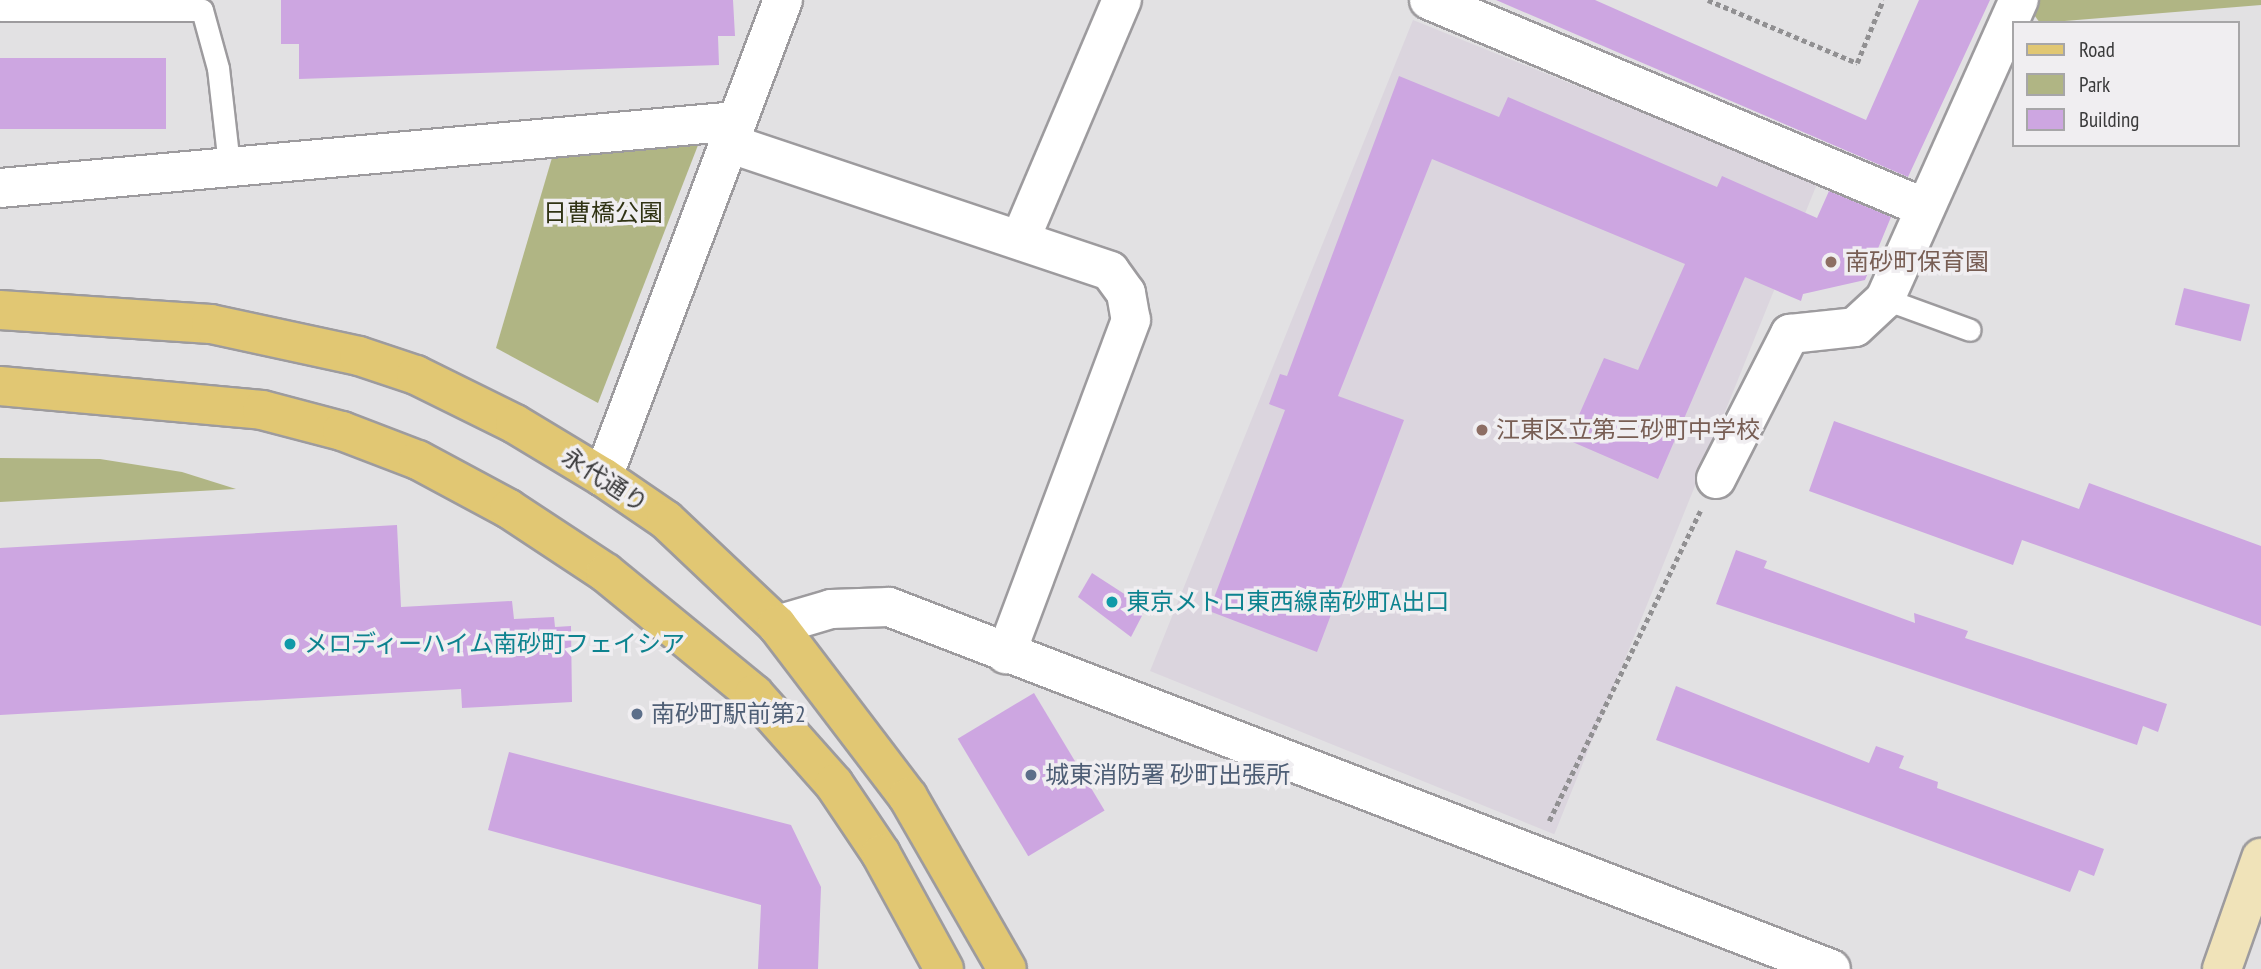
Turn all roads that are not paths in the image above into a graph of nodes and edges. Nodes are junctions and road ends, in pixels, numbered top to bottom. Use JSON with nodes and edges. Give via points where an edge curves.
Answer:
{"nodes":[{"id":1,"x":783,"y":0,"type":"edge"},
{"id":2,"x":1122,"y":0,"type":"edge"},
{"id":3,"x":1429,"y":0,"type":"edge"},
{"id":4,"x":2019,"y":0,"type":"edge"},
{"id":5,"x":204,"y":5,"type":"edge"},
{"id":6,"x":0,"y":10,"type":"edge"},
{"id":7,"x":732,"y":132,"type":"junction"},
{"id":8,"x":229,"y":164,"type":"junction"},
{"id":9,"x":0,"y":188,"type":"edge"},
{"id":10,"x":1923,"y":207,"type":"junction"},
{"id":11,"x":1020,"y":240,"type":"junction"},
{"id":12,"x":1885,"y":299,"type":"junction"},
{"id":13,"x":0,"y":310,"type":"edge"},
{"id":14,"x":1970,"y":330,"type":"dead end"},
{"id":15,"x":0,"y":386,"type":"edge"},
{"id":16,"x":603,"y":477,"type":"junction"},
{"id":17,"x":1716,"y":479,"type":"road end"},
{"id":18,"x":777,"y":625,"type":"junction"},
{"id":19,"x":1006,"y":654,"type":"junction"},
{"id":20,"x":2261,"y":858,"type":"edge"},
{"id":21,"x":944,"y":969,"type":"edge"},
{"id":22,"x":1007,"y":969,"type":"edge"},
{"id":23,"x":1831,"y":969,"type":"edge"},
{"id":24,"x":2222,"y":969,"type":"edge"}],
"edges":[{"from":1,"to":7,"type":"street"},
{"from":2,"to":11,"type":"street"},
{"from":3,"to":10,"type":"street"},
{"from":4,"to":10,"type":"street"},
{"from":5,"to":6,"type":"lane"},
{"from":5,"to":8,"type":"lane","via":[[218,68]]},
{"from":7,"to":8,"type":"street"},
{"from":7,"to":11,"type":"street"},
{"from":7,"to":16,"type":"street"},
{"from":8,"to":9,"type":"street"},
{"from":10,"to":12,"type":"street"},
{"from":11,"to":19,"type":"street","via":[[1110,271],[1126,293],[1131,320]]},
{"from":12,"to":14,"type":"lane"},
{"from":12,"to":17,"type":"street","via":[[1855,327],[1790,334]]},
{"from":13,"to":16,"type":"main road","name":"永代通り","via":[[211,324],[359,355],[416,374]]},
{"from":15,"to":21,"type":"main road","via":[[262,410],[342,431],[418,460],[509,509],[606,573],[754,694],[834,784],[881,854]]},
{"from":16,"to":18,"type":"main road","name":"永代通り","via":[[666,520]]},
{"from":18,"to":19,"type":"street","via":[[874,603]]},
{"from":18,"to":22,"type":"main road","name":"永代通り","via":[[908,797]]},
{"from":19,"to":23,"type":"street"},
{"from":20,"to":24,"type":"main road"}]}
